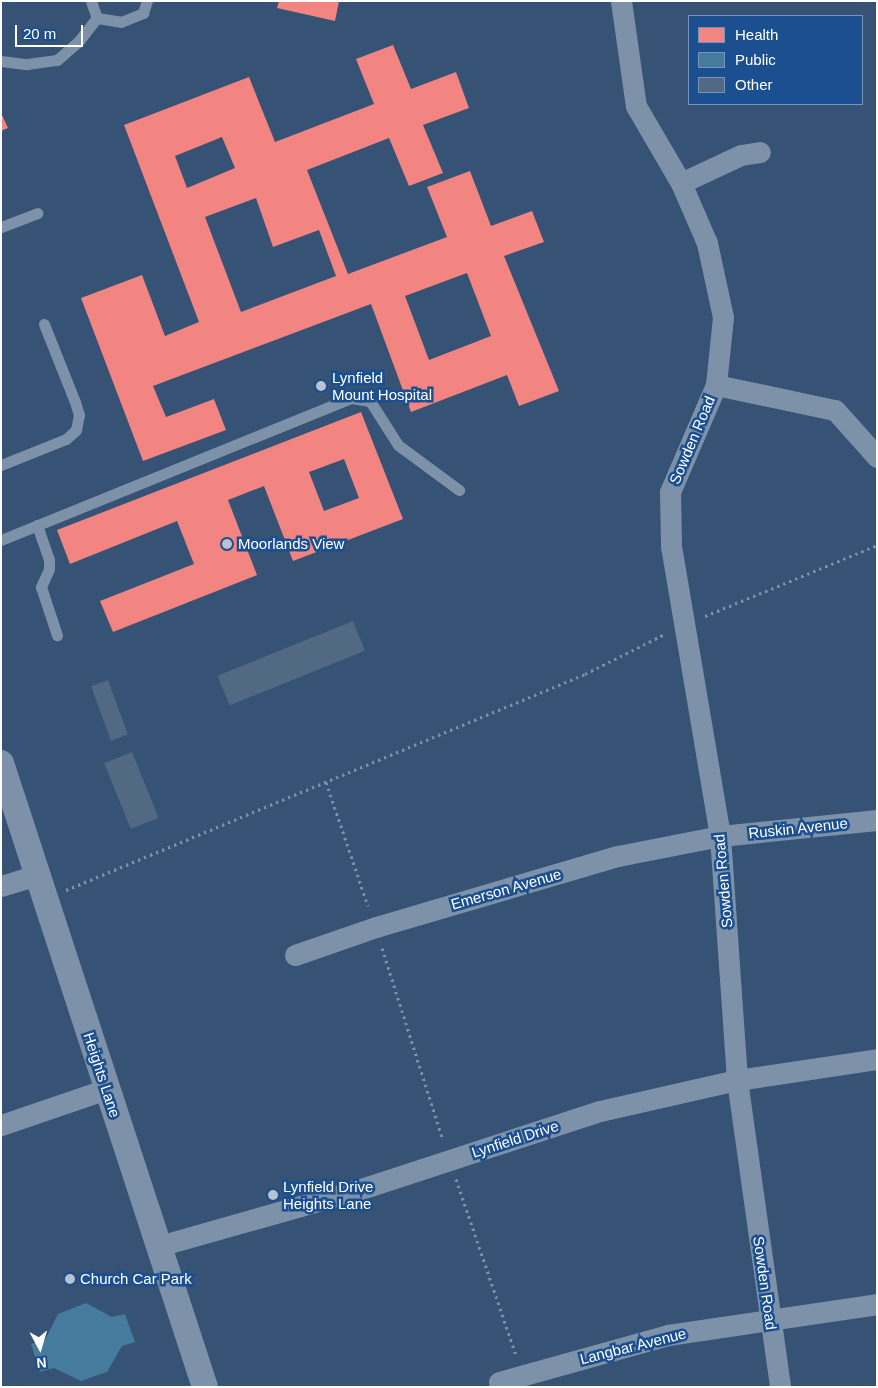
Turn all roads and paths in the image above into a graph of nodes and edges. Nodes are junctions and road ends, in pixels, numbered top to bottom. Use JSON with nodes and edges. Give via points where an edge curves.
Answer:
{"nodes":[{"id":1,"x":91,"y":1,"type":"edge"},
{"id":2,"x":147,"y":1,"type":"edge"},
{"id":3,"x":621,"y":1,"type":"edge"},
{"id":4,"x":97,"y":18,"type":"junction"},
{"id":5,"x":1,"y":62,"type":"edge"},
{"id":6,"x":760,"y":152,"type":"dead end"},
{"id":7,"x":681,"y":184,"type":"junction"},
{"id":8,"x":37,"y":212,"type":"dead end"},
{"id":9,"x":1,"y":227,"type":"edge"},
{"id":10,"x":44,"y":324,"type":"dead end"},
{"id":11,"x":716,"y":385,"type":"junction"},
{"id":12,"x":877,"y":457,"type":"edge"},
{"id":13,"x":1,"y":465,"type":"edge"},
{"id":14,"x":459,"y":490,"type":"dead end"},
{"id":15,"x":37,"y":525,"type":"junction"},
{"id":16,"x":1,"y":540,"type":"edge"},
{"id":17,"x":877,"y":545,"type":"edge"},
{"id":18,"x":684,"y":625,"type":"junction"},
{"id":19,"x":57,"y":635,"type":"dead end"},
{"id":20,"x":1,"y":762,"type":"edge"},
{"id":21,"x":326,"y":782,"type":"junction"},
{"id":22,"x":877,"y":820,"type":"edge"},
{"id":23,"x":720,"y":836,"type":"junction"},
{"id":24,"x":1,"y":886,"type":"edge"},
{"id":25,"x":41,"y":887,"type":"junction"},
{"id":26,"x":376,"y":927,"type":"junction"},
{"id":27,"x":295,"y":955,"type":"dead end"},
{"id":28,"x":877,"y":1059,"type":"edge"},
{"id":29,"x":737,"y":1080,"type":"junction"},
{"id":30,"x":107,"y":1089,"type":"junction"},
{"id":31,"x":1,"y":1125,"type":"edge"},
{"id":32,"x":450,"y":1161,"type":"junction"},
{"id":33,"x":160,"y":1246,"type":"junction"},
{"id":34,"x":877,"y":1304,"type":"edge"},
{"id":35,"x":769,"y":1318,"type":"junction"},
{"id":36,"x":522,"y":1375,"type":"junction"},
{"id":37,"x":499,"y":1382,"type":"dead end"},
{"id":38,"x":205,"y":1387,"type":"edge"},
{"id":39,"x":780,"y":1387,"type":"edge"}],
"edges":[{"from":1,"to":4,"type":"lane"},
{"from":2,"to":4,"type":"lane","via":[[143,14],[120,22]]},
{"from":3,"to":7,"type":"street","name":"Sowden Road","via":[[636,106]]},
{"from":4,"to":5,"type":"lane","via":[[78,42],[57,60],[27,64]]},
{"from":6,"to":7,"type":"street","via":[[741,155]]},
{"from":7,"to":11,"type":"street","name":"Sowden Road","via":[[707,243],[723,317]]},
{"from":8,"to":9,"type":"lane"},
{"from":10,"to":13,"type":"lane","via":[[79,415],[76,430],[66,439]]},
{"from":11,"to":12,"type":"street","via":[[835,410]]},
{"from":11,"to":18,"type":"street","name":"Sowden Road","via":[[670,492],[671,546]]},
{"from":14,"to":15,"type":"lane","via":[[398,445],[370,401],[351,398]]},
{"from":15,"to":16,"type":"lane"},
{"from":15,"to":19,"type":"lane","via":[[49,560],[41,587]]},
{"from":17,"to":18,"type":"path"},
{"from":18,"to":21,"type":"path","via":[[585,674]]},
{"from":18,"to":23,"type":"street","name":"Sowden Road"},
{"from":20,"to":25,"type":"street","name":"Heights Lane"},
{"from":21,"to":25,"type":"path"},
{"from":21,"to":26,"type":"path"},
{"from":22,"to":23,"type":"street","name":"Ruskin Avenue"},
{"from":23,"to":26,"type":"street","name":"Emerson Avenue","via":[[618,856]]},
{"from":23,"to":29,"type":"street","name":"Sowden Road"},
{"from":24,"to":25,"type":"street"},
{"from":25,"to":30,"type":"street","name":"Heights Lane"},
{"from":26,"to":27,"type":"street","name":"Emerson Avenue"},
{"from":26,"to":32,"type":"path"},
{"from":28,"to":29,"type":"street","name":"Lynfield Drive"},
{"from":29,"to":32,"type":"street","name":"Lynfield Drive","via":[[600,1111]]},
{"from":29,"to":35,"type":"street","name":"Sowden Road"},
{"from":30,"to":31,"type":"street"},
{"from":30,"to":33,"type":"street","name":"Heights Lane"},
{"from":32,"to":33,"type":"street","name":"Lynfield Drive","via":[[361,1190]]},
{"from":32,"to":36,"type":"path"},
{"from":33,"to":38,"type":"street","name":"Heights Lane"},
{"from":34,"to":35,"type":"street","name":"Langbar Avenue"},
{"from":35,"to":36,"type":"street","name":"Langbar Avenue","via":[[668,1335]]},
{"from":35,"to":39,"type":"street","name":"Sowden Road"},
{"from":36,"to":37,"type":"street","name":"Langbar Avenue"}]}
